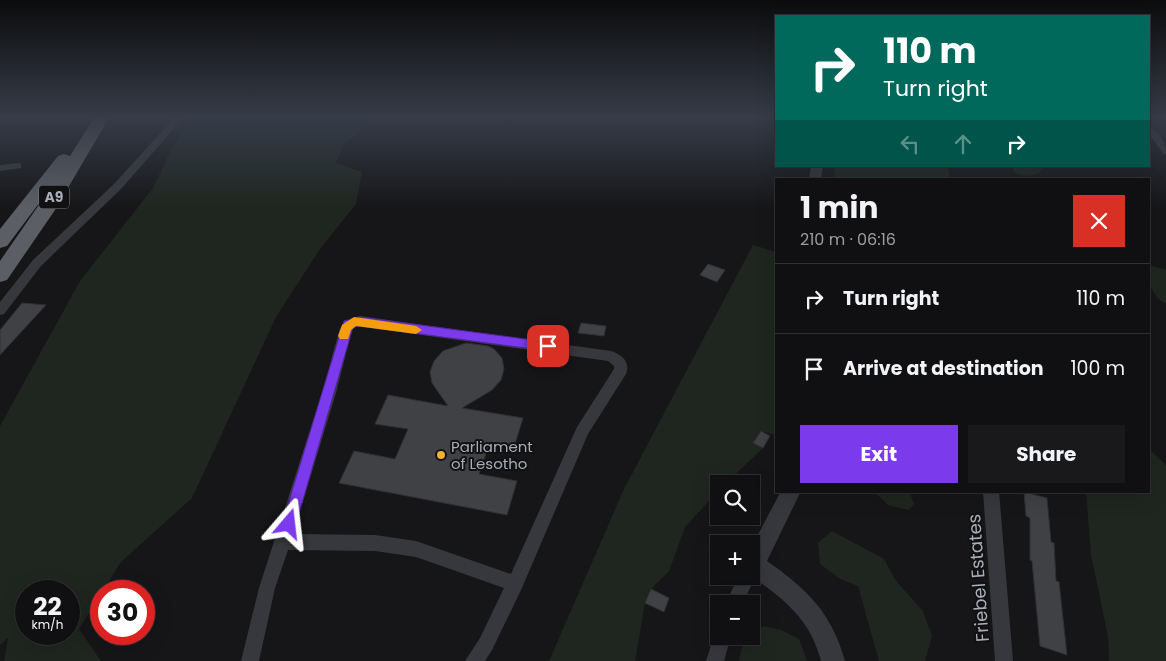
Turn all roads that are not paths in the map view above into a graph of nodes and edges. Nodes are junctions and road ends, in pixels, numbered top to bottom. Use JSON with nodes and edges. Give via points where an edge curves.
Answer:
{"nodes":[{"id":1,"x":70,"y":147,"type":"edge"},
{"id":2,"x":84,"y":147,"type":"edge"},
{"id":3,"x":153,"y":147,"type":"edge"},
{"id":4,"x":18,"y":166,"type":"dead end"},
{"id":5,"x":0,"y":168,"type":"edge"},
{"id":6,"x":0,"y":242,"type":"edge"},
{"id":7,"x":0,"y":275,"type":"edge"},
{"id":8,"x":0,"y":311,"type":"edge"},
{"id":9,"x":790,"y":493,"type":"edge"},
{"id":10,"x":991,"y":493,"type":"edge"},
{"id":11,"x":283,"y":542,"type":"junction"},
{"id":12,"x":760,"y":552,"type":"edge"},
{"id":13,"x":760,"y":575,"type":"edge"},
{"id":14,"x":515,"y":584,"type":"junction"},
{"id":15,"x":719,"y":645,"type":"edge"},
{"id":16,"x":250,"y":661,"type":"edge"},
{"id":17,"x":474,"y":661,"type":"edge"},
{"id":18,"x":715,"y":661,"type":"edge"},
{"id":19,"x":833,"y":661,"type":"edge"},
{"id":20,"x":1004,"y":661,"type":"edge"}],
"edges":[{"from":1,"to":6,"type":"highway","number":"A9"},
{"from":2,"to":7,"type":"highway","number":"A9","via":[[46,210]]},
{"from":3,"to":8,"type":"street","via":[[117,187],[37,263]]},
{"from":4,"to":5,"type":"street"},
{"from":9,"to":12,"type":"street"},
{"from":10,"to":20,"type":"street","name":"Friebel Estates"},
{"from":11,"to":14,"type":"street","via":[[375,543],[416,549]]},
{"from":11,"to":14,"type":"street","via":[[348,324],[360,321],[610,356],[621,364],[621,370],[582,431]]},
{"from":11,"to":16,"type":"street","via":[[267,588]]},
{"from":13,"to":19,"type":"street","via":[[798,596],[817,618],[830,645]]},
{"from":14,"to":17,"type":"street","via":[[486,644]]},
{"from":15,"to":18,"type":"street"}]}
